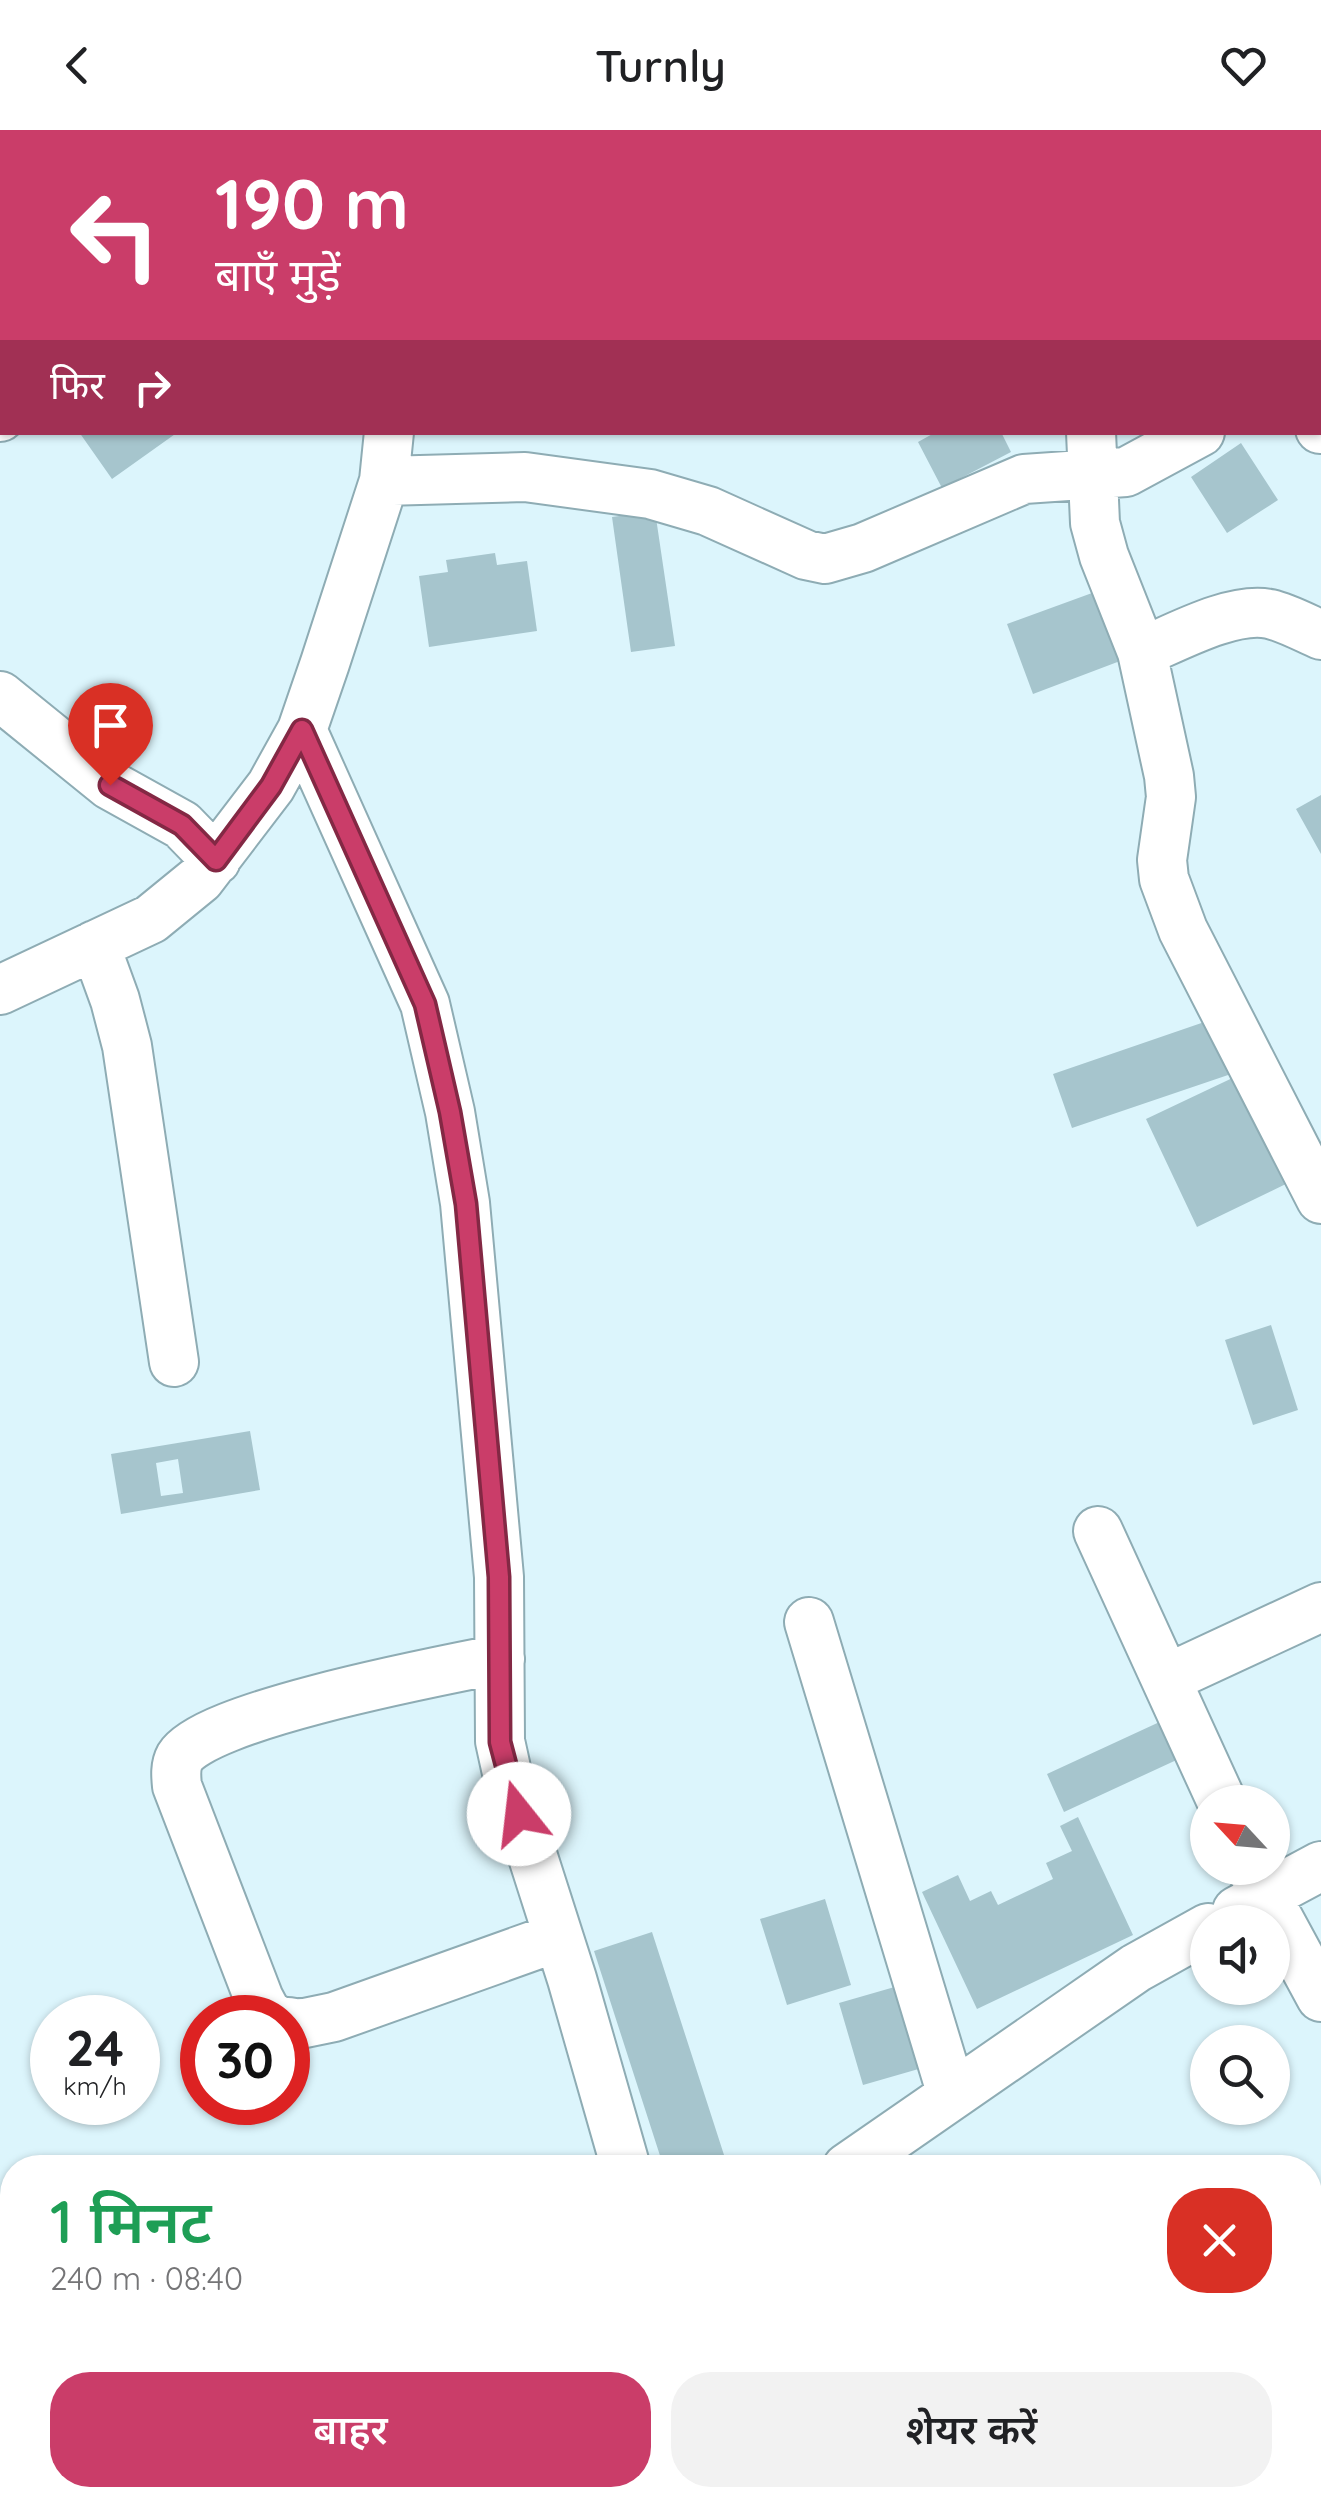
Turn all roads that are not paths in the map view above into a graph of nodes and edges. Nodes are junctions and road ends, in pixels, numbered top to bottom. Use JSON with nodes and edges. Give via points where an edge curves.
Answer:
{"nodes":[{"id":1,"x":389,"y":435,"type":"edge"},
{"id":2,"x":1194,"y":435,"type":"edge"},
{"id":3,"x":1092,"y":454,"type":"edge"},
{"id":4,"x":384,"y":482,"type":"junction"},
{"id":5,"x":1321,"y":635,"type":"edge"},
{"id":6,"x":1142,"y":652,"type":"junction"},
{"id":7,"x":0,"y":696,"type":"edge"},
{"id":8,"x":302,"y":730,"type":"junction"},
{"id":9,"x":216,"y":860,"type":"junction"},
{"id":10,"x":95,"y":945,"type":"junction"},
{"id":11,"x":0,"y":990,"type":"edge"},
{"id":12,"x":1321,"y":1199,"type":"edge"},
{"id":13,"x":174,"y":1362,"type":"dead end"},
{"id":14,"x":1098,"y":1531,"type":"dead end"},
{"id":15,"x":1321,"y":1607,"type":"edge"},
{"id":16,"x":809,"y":1622,"type":"dead end"},
{"id":17,"x":500,"y":1659,"type":"junction"},
{"id":18,"x":1166,"y":1679,"type":"junction"},
{"id":19,"x":1214,"y":1785,"type":"edge"},
{"id":20,"x":1321,"y":1866,"type":"edge"},
{"id":21,"x":1290,"y":1874,"type":"edge"},
{"id":22,"x":1255,"y":1885,"type":"edge"},
{"id":23,"x":1260,"y":1885,"type":"edge"},
{"id":24,"x":1234,"y":1905,"type":"edge"},
{"id":25,"x":558,"y":1936,"type":"junction"},
{"id":26,"x":1190,"y":1938,"type":"edge"},
{"id":27,"x":257,"y":1995,"type":"edge"},
{"id":28,"x":1321,"y":1997,"type":"edge"},
{"id":29,"x":310,"y":2022,"type":"edge"},
{"id":30,"x":952,"y":2095,"type":"junction"},
{"id":31,"x":622,"y":2155,"type":"edge"},
{"id":32,"x":867,"y":2155,"type":"edge"}],
"edges":[{"from":1,"to":4,"type":"street"},
{"from":2,"to":3,"type":"street","via":[[1126,472]]},
{"from":3,"to":4,"type":"street","via":[[825,559],[650,494],[526,478]]},
{"from":3,"to":6,"type":"street","via":[[1095,523]]},
{"from":4,"to":8,"type":"street"},
{"from":5,"to":6,"type":"street","via":[[1269,614],[1248,613]]},
{"from":6,"to":12,"type":"street","via":[[1169,776],[1164,878],[1183,930]]},
{"from":7,"to":9,"type":"street","via":[[110,785],[182,825]]},
{"from":8,"to":9,"type":"street","via":[[271,786]]},
{"from":8,"to":17,"type":"street","via":[[425,1004],[450,1112],[466,1204],[499,1577]]},
{"from":9,"to":10,"type":"street","via":[[151,919]]},
{"from":10,"to":11,"type":"street"},
{"from":10,"to":13,"type":"street","via":[[127,1046]]},
{"from":14,"to":18,"type":"street"},
{"from":15,"to":18,"type":"street"},
{"from":16,"to":30,"type":"street"},
{"from":17,"to":25,"type":"street","via":[[500,1742]]},
{"from":17,"to":27,"type":"street","via":[[355,1688],[247,1722],[181,1754],[176,1786]]},
{"from":18,"to":19,"type":"street"},
{"from":20,"to":21,"type":"street"},
{"from":22,"to":24,"type":"street"},
{"from":23,"to":28,"type":"street"},
{"from":25,"to":29,"type":"street"},
{"from":25,"to":31,"type":"street"},
{"from":26,"to":30,"type":"street"},
{"from":30,"to":32,"type":"street"}]}
